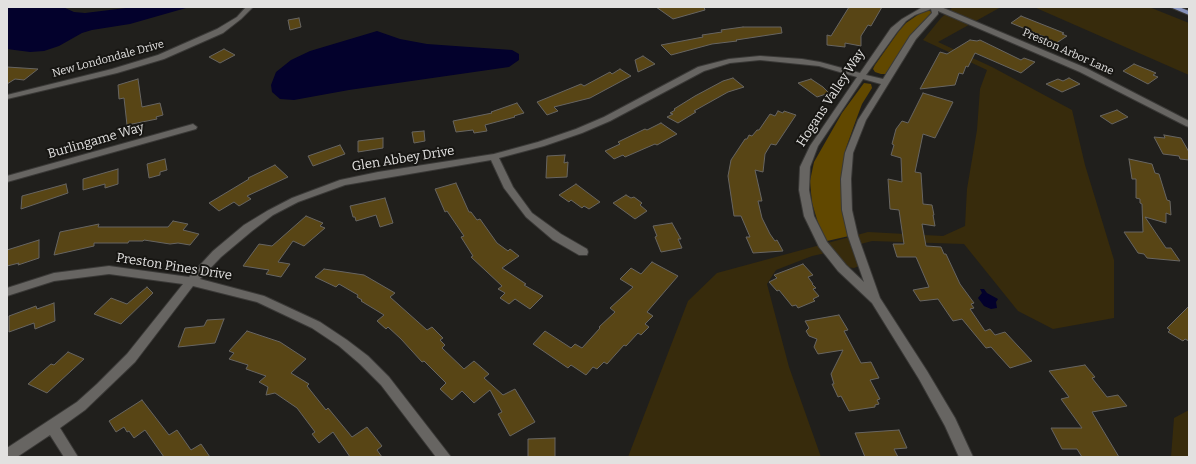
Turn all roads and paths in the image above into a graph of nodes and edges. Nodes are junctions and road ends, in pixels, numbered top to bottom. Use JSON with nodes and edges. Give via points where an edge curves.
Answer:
{"nodes":[{"id":1,"x":250,"y":7,"type":"edge"},
{"id":2,"x":930,"y":7,"type":"edge"},
{"id":3,"x":934,"y":7,"type":"edge"},
{"id":4,"x":1173,"y":7,"type":"edge"},
{"id":5,"x":1189,"y":13,"type":"edge"},
{"id":6,"x":862,"y":75,"type":"junction"},
{"id":7,"x":884,"y":82,"type":"junction"},
{"id":8,"x":7,"y":97,"type":"edge"},
{"id":9,"x":1189,"y":124,"type":"edge"},
{"id":10,"x":193,"y":127,"type":"dead end"},
{"id":11,"x":494,"y":157,"type":"junction"},
{"id":12,"x":7,"y":179,"type":"edge"},
{"id":13,"x":583,"y":252,"type":"dead end"},
{"id":14,"x":191,"y":281,"type":"junction"},
{"id":15,"x":7,"y":292,"type":"edge"},
{"id":16,"x":876,"y":300,"type":"junction"},
{"id":17,"x":52,"y":428,"type":"junction"},
{"id":18,"x":7,"y":456,"type":"edge"},
{"id":19,"x":71,"y":457,"type":"edge"},
{"id":20,"x":444,"y":457,"type":"edge"},
{"id":21,"x":966,"y":457,"type":"edge"}],
"edges":[{"from":1,"to":8,"type":"street","name":"New Londondale Drive","via":[[220,31],[200,42],[161,57]]},
{"from":2,"to":6,"type":"street","name":"Hogans Valley Way","via":[[904,20]]},
{"from":3,"to":7,"type":"street","name":"Hogans Valley Way","via":[[936,13],[913,38]]},
{"from":3,"to":9,"type":"street","name":"Preston Arbor Lane","via":[[1084,70]]},
{"from":4,"to":5,"type":"main road"},
{"from":6,"to":7,"type":"street","name":"Glen Abbey Drive"},
{"from":6,"to":11,"type":"street","name":"Glen Abbey Drive","via":[[802,60],[760,58],[729,61],[695,71],[624,110],[579,131]]},
{"from":6,"to":16,"type":"street","name":"Hogans Valley Way","via":[[814,146],[805,167],[804,190],[809,216],[823,244],[842,268]]},
{"from":7,"to":16,"type":"street","name":"Hogans Valley Way","via":[[855,135],[849,153],[846,179],[847,210],[853,236]]},
{"from":10,"to":12,"type":"street","name":"Burlingame Way"},
{"from":11,"to":13,"type":"street","via":[[509,188],[528,215],[557,237]]},
{"from":11,"to":14,"type":"street","name":"Glen Abbey Drive","via":[[360,178],[295,200],[248,228],[217,254]]},
{"from":14,"to":15,"type":"street","name":"Preston Pines Drive","via":[[109,270],[54,277]]},
{"from":14,"to":17,"type":"street","name":"Glen Abbey Drive","via":[[130,358],[102,388]]},
{"from":14,"to":20,"type":"street","name":"Preston Pines Drive","via":[[260,299],[316,325],[343,343],[385,381]]},
{"from":16,"to":21,"type":"street","name":"Hogans Valley Way","via":[[924,375]]},
{"from":17,"to":18,"type":"street","name":"Glen Abbey Drive"},
{"from":17,"to":19,"type":"street"}]}
